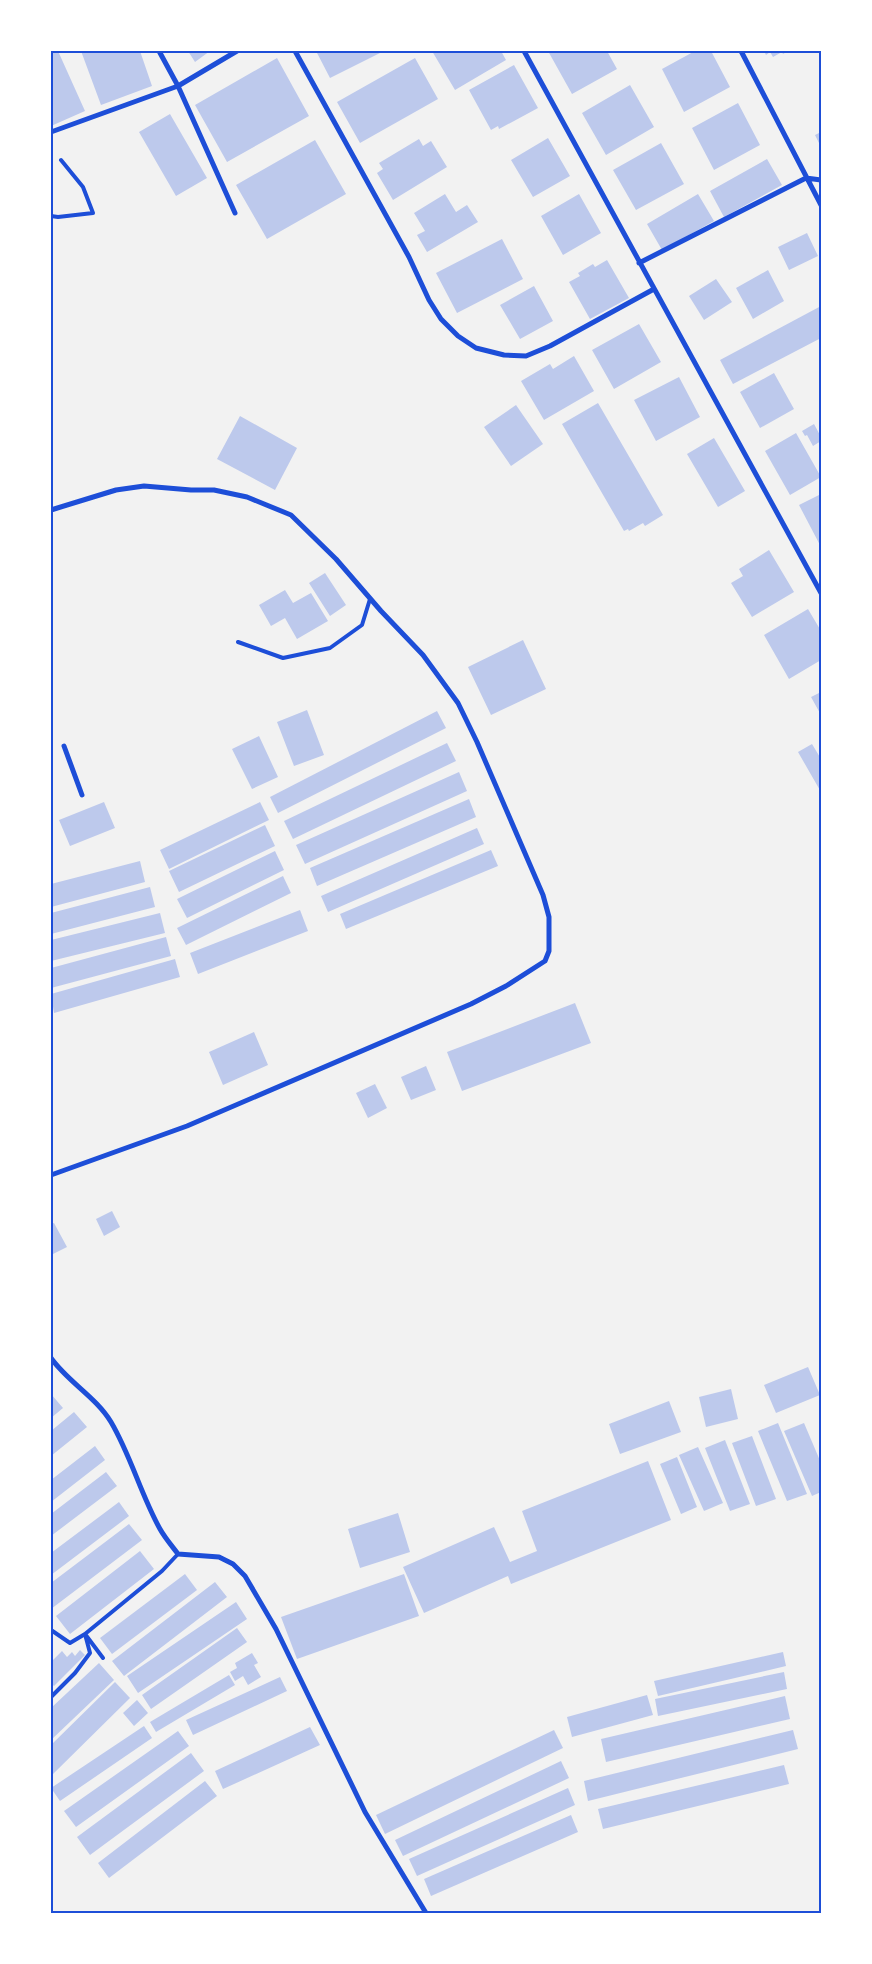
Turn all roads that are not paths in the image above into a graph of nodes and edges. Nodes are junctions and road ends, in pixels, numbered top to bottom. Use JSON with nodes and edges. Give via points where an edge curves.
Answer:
{"nodes":[{"id":1,"x":159,"y":51,"type":"edge"},
{"id":2,"x":237,"y":51,"type":"edge"},
{"id":3,"x":295,"y":51,"type":"edge"},
{"id":4,"x":524,"y":51,"type":"edge"},
{"id":5,"x":741,"y":51,"type":"edge"},
{"id":6,"x":178,"y":86,"type":"junction"},
{"id":7,"x":51,"y":132,"type":"edge"},
{"id":8,"x":61,"y":160,"type":"dead end"},
{"id":9,"x":806,"y":178,"type":"junction"},
{"id":10,"x":821,"y":180,"type":"edge"},
{"id":11,"x":821,"y":205,"type":"edge"},
{"id":12,"x":235,"y":213,"type":"dead end"},
{"id":13,"x":51,"y":216,"type":"edge"},
{"id":14,"x":639,"y":263,"type":"junction"},
{"id":15,"x":654,"y":289,"type":"junction"},
{"id":16,"x":51,"y":510,"type":"edge"},
{"id":17,"x":821,"y":593,"type":"edge"},
{"id":18,"x":370,"y":599,"type":"junction"},
{"id":19,"x":238,"y":642,"type":"dead end"},
{"id":20,"x":64,"y":746,"type":"dead end"},
{"id":21,"x":82,"y":795,"type":"dead end"},
{"id":22,"x":51,"y":1175,"type":"edge"},
{"id":23,"x":51,"y":1358,"type":"edge"},
{"id":24,"x":178,"y":1554,"type":"junction"},
{"id":25,"x":51,"y":1630,"type":"edge"},
{"id":26,"x":85,"y":1634,"type":"junction"},
{"id":27,"x":103,"y":1658,"type":"dead end"},
{"id":28,"x":51,"y":1697,"type":"edge"},
{"id":29,"x":426,"y":1913,"type":"edge"}],
"edges":[{"from":1,"to":6,"type":"street"},
{"from":2,"to":6,"type":"street"},
{"from":3,"to":15,"type":"street","via":[[409,257],[429,300],[441,319],[476,348],[526,356]]},
{"from":4,"to":14,"type":"street"},
{"from":5,"to":9,"type":"street"},
{"from":6,"to":7,"type":"street"},
{"from":6,"to":12,"type":"street"},
{"from":8,"to":13,"type":"lane","via":[[83,187],[92,213]]},
{"from":9,"to":10,"type":"street"},
{"from":9,"to":11,"type":"street"},
{"from":9,"to":14,"type":"street"},
{"from":14,"to":15,"type":"street"},
{"from":15,"to":17,"type":"street"},
{"from":16,"to":18,"type":"street","via":[[116,490],[144,486],[214,490],[247,497],[291,515],[336,559]]},
{"from":18,"to":19,"type":"lane","via":[[362,625],[330,648],[283,658]]},
{"from":18,"to":22,"type":"street","via":[[424,655],[458,703],[543,895],[549,917],[549,951],[545,961],[471,1004],[187,1126]]},
{"from":20,"to":21,"type":"street"},
{"from":23,"to":24,"type":"street","via":[[110,1420],[161,1530]]},
{"from":24,"to":26,"type":"lane"},
{"from":24,"to":29,"type":"street","via":[[219,1557],[233,1564],[245,1576],[276,1629],[365,1812]]},
{"from":25,"to":26,"type":"lane","via":[[70,1643]]},
{"from":26,"to":27,"type":"lane"},
{"from":26,"to":28,"type":"lane","via":[[90,1653]]}]}
